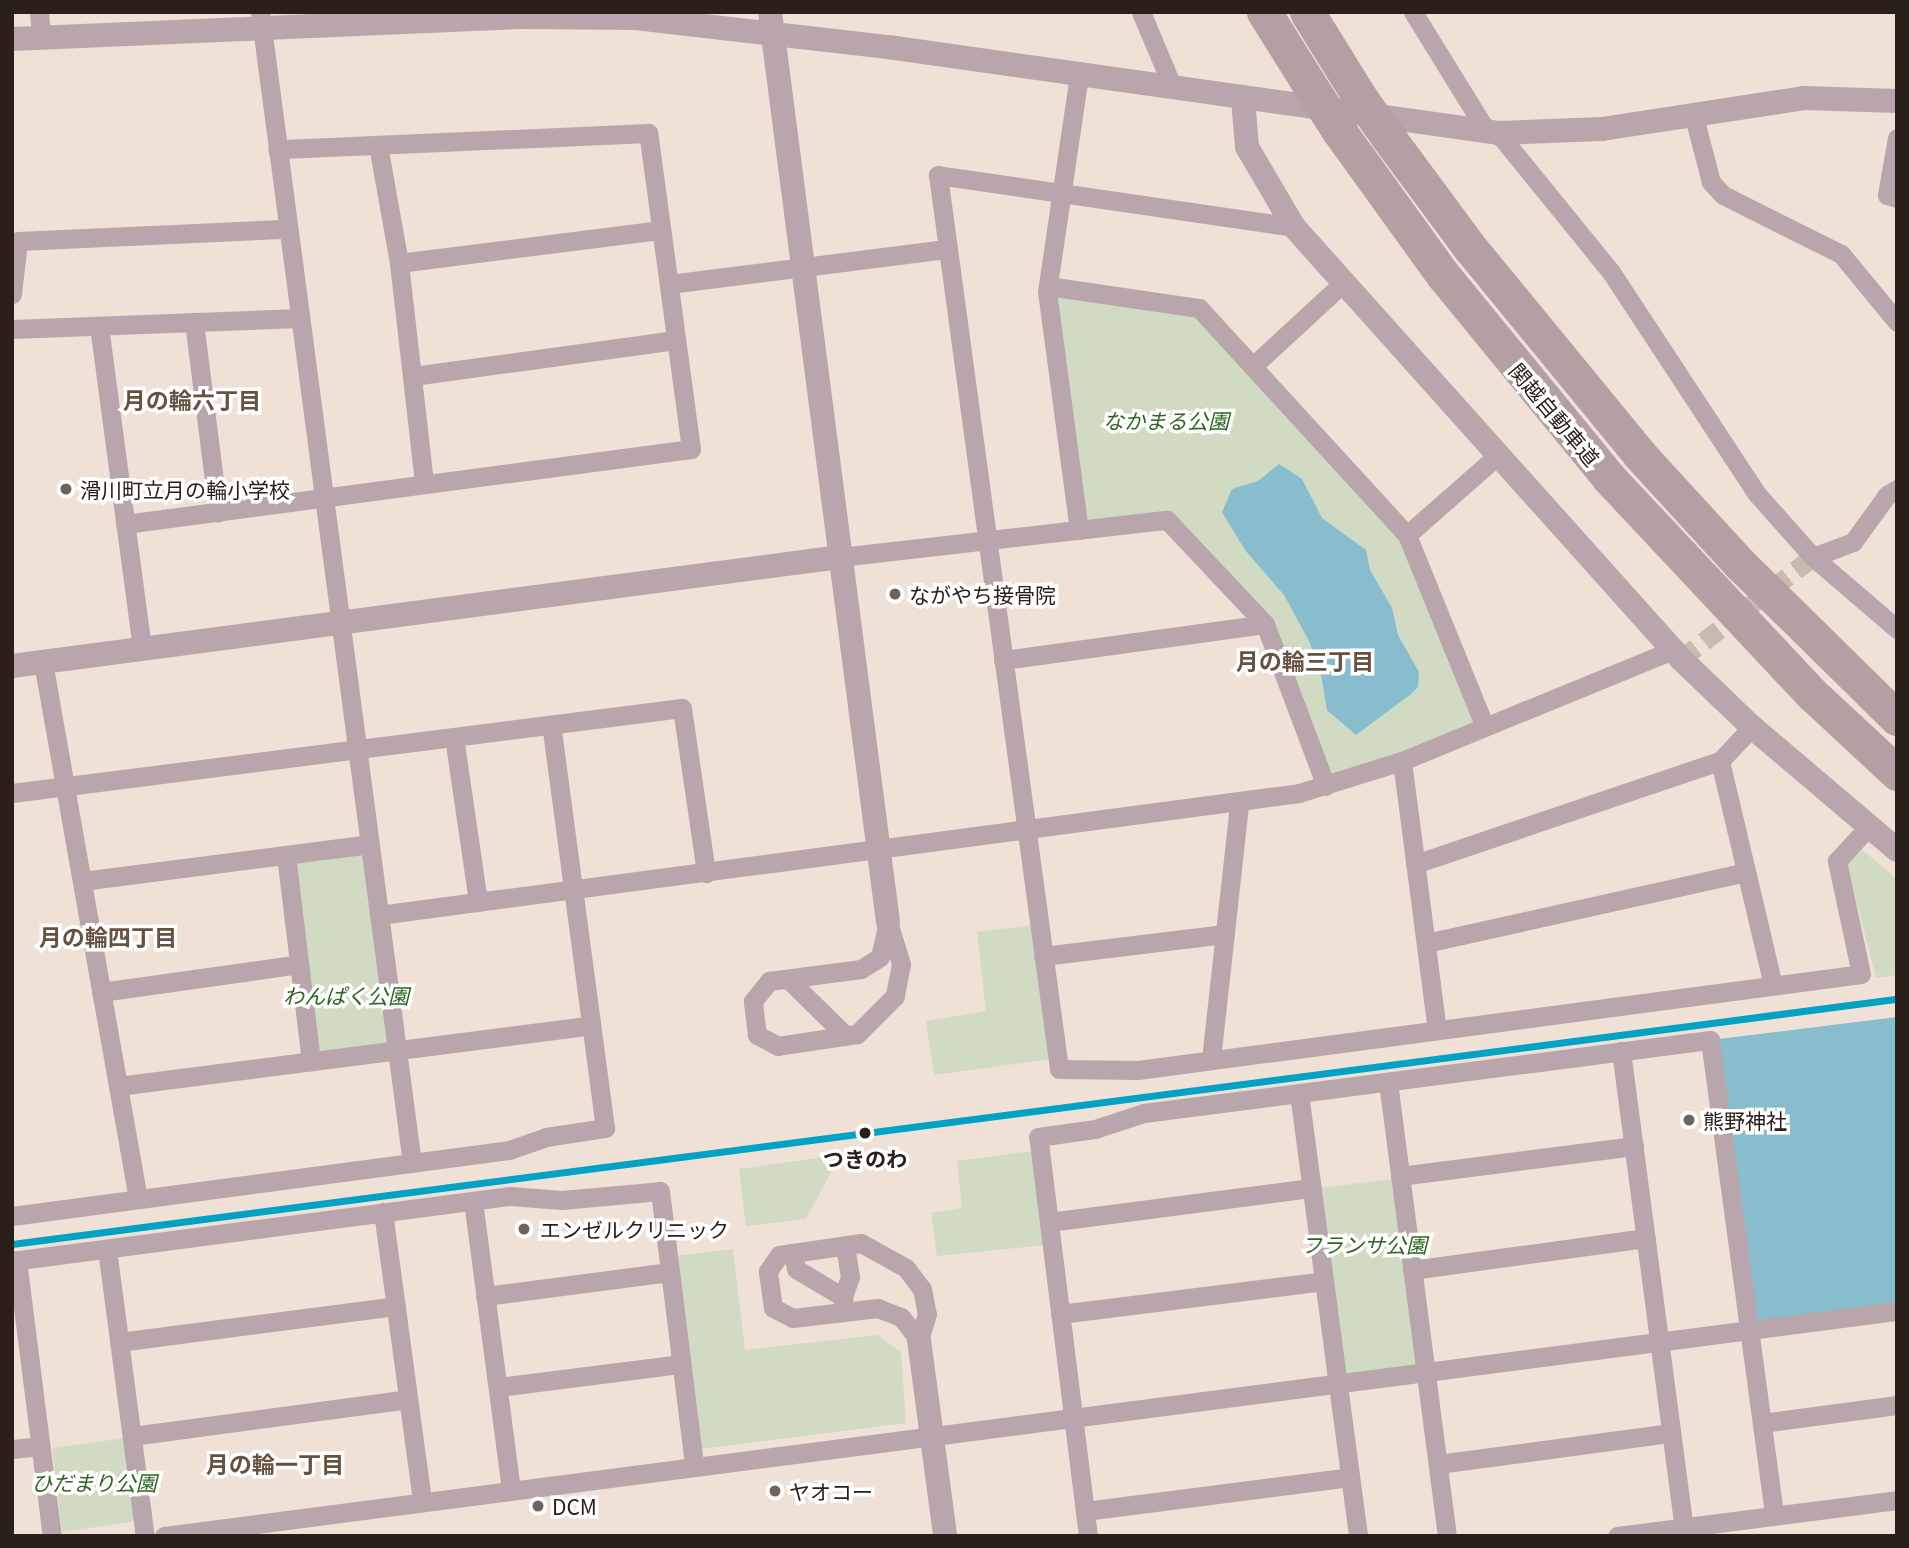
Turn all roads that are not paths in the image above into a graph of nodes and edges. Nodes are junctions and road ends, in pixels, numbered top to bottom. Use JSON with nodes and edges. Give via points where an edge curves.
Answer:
{"nodes":[{"id":1,"x":39,"y":12,"type":"edge"},
{"id":2,"x":1142,"y":12,"type":"edge"},
{"id":3,"x":1264,"y":12,"type":"edge"},
{"id":4,"x":1307,"y":12,"type":"edge"},
{"id":5,"x":1412,"y":12,"type":"edge"},
{"id":6,"x":523,"y":15,"type":"edge"},
{"id":7,"x":421,"y":17,"type":"edge"},
{"id":8,"x":260,"y":20,"type":"edge"},
{"id":9,"x":771,"y":22,"type":"edge"},
{"id":10,"x":41,"y":37,"type":"junction"},
{"id":11,"x":12,"y":39,"type":"edge"},
{"id":12,"x":1079,"y":75,"type":"junction"},
{"id":13,"x":1173,"y":89,"type":"junction"},
{"id":14,"x":1243,"y":99,"type":"junction"},
{"id":15,"x":1897,"y":101,"type":"edge"},
{"id":16,"x":1693,"y":113,"type":"junction"},
{"id":17,"x":1492,"y":133,"type":"junction"},
{"id":18,"x":1897,"y":138,"type":"edge"},
{"id":19,"x":378,"y":145,"type":"junction"},
{"id":20,"x":277,"y":149,"type":"junction"},
{"id":21,"x":1061,"y":193,"type":"junction"},
{"id":22,"x":1897,"y":198,"type":"edge"},
{"id":23,"x":1294,"y":227,"type":"junction"},
{"id":24,"x":287,"y":229,"type":"junction"},
{"id":25,"x":661,"y":230,"type":"junction"},
{"id":26,"x":948,"y":249,"type":"junction"},
{"id":27,"x":399,"y":263,"type":"junction"},
{"id":28,"x":801,"y":268,"type":"junction"},
{"id":29,"x":1343,"y":283,"type":"junction"},
{"id":30,"x":669,"y":284,"type":"junction"},
{"id":31,"x":1048,"y":286,"type":"junction"},
{"id":32,"x":12,"y":294,"type":"edge"},
{"id":33,"x":299,"y":318,"type":"junction"},
{"id":34,"x":194,"y":322,"type":"junction"},
{"id":35,"x":1897,"y":322,"type":"edge"},
{"id":36,"x":99,"y":326,"type":"junction"},
{"id":37,"x":12,"y":329,"type":"edge"},
{"id":38,"x":676,"y":340,"type":"junction"},
{"id":39,"x":1253,"y":366,"type":"junction"},
{"id":40,"x":413,"y":376,"type":"junction"},
{"id":41,"x":1498,"y":455,"type":"junction"},
{"id":42,"x":424,"y":484,"type":"junction"},
{"id":43,"x":1897,"y":489,"type":"edge"},
{"id":44,"x":323,"y":498,"type":"junction"},
{"id":45,"x":218,"y":512,"type":"junction"},
{"id":46,"x":125,"y":524,"type":"junction"},
{"id":47,"x":1079,"y":530,"type":"junction"},
{"id":48,"x":1407,"y":535,"type":"junction"},
{"id":49,"x":987,"y":540,"type":"junction"},
{"id":50,"x":839,"y":557,"type":"junction"},
{"id":51,"x":1813,"y":557,"type":"junction"},
{"id":52,"x":340,"y":624,"type":"junction"},
{"id":53,"x":1265,"y":624,"type":"junction"},
{"id":54,"x":1897,"y":629,"type":"edge"},
{"id":55,"x":142,"y":650,"type":"junction"},
{"id":56,"x":1672,"y":650,"type":"junction"},
{"id":57,"x":1003,"y":660,"type":"junction"},
{"id":58,"x":43,"y":662,"type":"junction"},
{"id":59,"x":12,"y":666,"type":"edge"},
{"id":60,"x":1897,"y":718,"type":"edge"},
{"id":61,"x":551,"y":725,"type":"junction"},
{"id":62,"x":1485,"y":727,"type":"junction"},
{"id":63,"x":1752,"y":727,"type":"junction"},
{"id":64,"x":454,"y":737,"type":"junction"},
{"id":65,"x":357,"y":750,"type":"junction"},
{"id":66,"x":1402,"y":761,"type":"junction"},
{"id":67,"x":1720,"y":761,"type":"junction"},
{"id":68,"x":1897,"y":773,"type":"edge"},
{"id":69,"x":65,"y":786,"type":"junction"},
{"id":70,"x":1326,"y":786,"type":"junction"},
{"id":71,"x":12,"y":793,"type":"edge"},
{"id":72,"x":1239,"y":804,"type":"junction"},
{"id":73,"x":1868,"y":827,"type":"junction"},
{"id":74,"x":1026,"y":832,"type":"junction"},
{"id":75,"x":369,"y":844,"type":"junction"},
{"id":76,"x":1897,"y":850,"type":"edge"},
{"id":77,"x":878,"y":851,"type":"junction"},
{"id":78,"x":286,"y":855,"type":"junction"},
{"id":79,"x":1415,"y":864,"type":"junction"},
{"id":80,"x":1746,"y":872,"type":"junction"},
{"id":81,"x":706,"y":873,"type":"junction"},
{"id":82,"x":82,"y":881,"type":"junction"},
{"id":83,"x":573,"y":890,"type":"junction"},
{"id":84,"x":478,"y":902,"type":"junction"},
{"id":85,"x":379,"y":915,"type":"junction"},
{"id":86,"x":888,"y":922,"type":"junction"},
{"id":87,"x":1225,"y":934,"type":"junction"},
{"id":88,"x":1426,"y":943,"type":"junction"},
{"id":89,"x":1043,"y":956,"type":"junction"},
{"id":90,"x":299,"y":964,"type":"junction"},
{"id":91,"x":788,"y":979,"type":"junction"},
{"id":92,"x":1773,"y":985,"type":"junction"},
{"id":93,"x":102,"y":992,"type":"junction"},
{"id":94,"x":592,"y":1025,"type":"junction"},
{"id":95,"x":1437,"y":1029,"type":"junction"},
{"id":96,"x":846,"y":1036,"type":"junction"},
{"id":97,"x":397,"y":1050,"type":"junction"},
{"id":98,"x":1621,"y":1051,"type":"junction"},
{"id":99,"x":1211,"y":1059,"type":"junction"},
{"id":100,"x":312,"y":1061,"type":"junction"},
{"id":101,"x":1388,"y":1082,"type":"junction"},
{"id":102,"x":118,"y":1086,"type":"junction"},
{"id":103,"x":1299,"y":1093,"type":"junction"},
{"id":104,"x":1634,"y":1146,"type":"junction"},
{"id":105,"x":412,"y":1163,"type":"junction"},
{"id":106,"x":1400,"y":1176,"type":"junction"},
{"id":107,"x":1311,"y":1188,"type":"junction"},
{"id":108,"x":138,"y":1199,"type":"junction"},
{"id":109,"x":473,"y":1201,"type":"junction"},
{"id":110,"x":383,"y":1212,"type":"junction"},
{"id":111,"x":12,"y":1216,"type":"edge"},
{"id":112,"x":1049,"y":1222,"type":"junction"},
{"id":113,"x":1646,"y":1238,"type":"junction"},
{"id":114,"x":845,"y":1245,"type":"junction"},
{"id":115,"x":107,"y":1249,"type":"junction"},
{"id":116,"x":793,"y":1253,"type":"junction"},
{"id":117,"x":15,"y":1261,"type":"edge"},
{"id":118,"x":1412,"y":1269,"type":"junction"},
{"id":119,"x":669,"y":1272,"type":"junction"},
{"id":120,"x":1324,"y":1282,"type":"junction"},
{"id":121,"x":485,"y":1296,"type":"junction"},
{"id":122,"x":843,"y":1305,"type":"junction"},
{"id":123,"x":396,"y":1306,"type":"junction"},
{"id":124,"x":1897,"y":1311,"type":"edge"},
{"id":125,"x":1060,"y":1314,"type":"junction"},
{"id":126,"x":1749,"y":1330,"type":"junction"},
{"id":127,"x":919,"y":1340,"type":"junction"},
{"id":128,"x":119,"y":1342,"type":"junction"},
{"id":129,"x":1659,"y":1342,"type":"junction"},
{"id":130,"x":20,"y":1354,"type":"edge"},
{"id":131,"x":680,"y":1364,"type":"junction"},
{"id":132,"x":1426,"y":1372,"type":"junction"},
{"id":133,"x":1338,"y":1384,"type":"junction"},
{"id":134,"x":498,"y":1387,"type":"junction"},
{"id":135,"x":408,"y":1399,"type":"junction"},
{"id":136,"x":1897,"y":1405,"type":"edge"},
{"id":137,"x":1073,"y":1418,"type":"junction"},
{"id":138,"x":1762,"y":1423,"type":"junction"},
{"id":139,"x":1671,"y":1433,"type":"junction"},
{"id":140,"x":132,"y":1436,"type":"junction"},
{"id":141,"x":933,"y":1436,"type":"junction"},
{"id":142,"x":40,"y":1446,"type":"junction"},
{"id":143,"x":12,"y":1450,"type":"edge"},
{"id":144,"x":694,"y":1465,"type":"junction"},
{"id":145,"x":1438,"y":1465,"type":"junction"},
{"id":146,"x":1350,"y":1477,"type":"junction"},
{"id":147,"x":511,"y":1491,"type":"junction"},
{"id":148,"x":1897,"y":1500,"type":"edge"},
{"id":149,"x":422,"y":1502,"type":"junction"},
{"id":150,"x":1085,"y":1511,"type":"junction"},
{"id":151,"x":1774,"y":1515,"type":"junction"},
{"id":152,"x":257,"y":1530,"type":"edge"},
{"id":153,"x":1684,"y":1531,"type":"edge"},
{"id":154,"x":52,"y":1536,"type":"edge"},
{"id":155,"x":145,"y":1536,"type":"edge"},
{"id":156,"x":164,"y":1536,"type":"edge"},
{"id":157,"x":946,"y":1536,"type":"edge"},
{"id":158,"x":1088,"y":1536,"type":"edge"},
{"id":159,"x":1358,"y":1536,"type":"edge"},
{"id":160,"x":1447,"y":1536,"type":"edge"},
{"id":161,"x":1617,"y":1536,"type":"edge"}],
"edges":[{"from":1,"to":10,"type":"street"},
{"from":2,"to":13,"type":"street"},
{"from":3,"to":68,"type":"highway","name":"関越自動車道","bridge":true,"via":[[1339,131],[1443,275],[1609,478],[1812,695]]},
{"from":4,"to":60,"type":"highway","name":"関越自動車道","bridge":true,"via":[[1359,96],[1471,249],[1640,455],[1739,563]]},
{"from":5,"to":17,"type":"street"},
{"from":6,"to":7,"type":"street"},
{"from":6,"to":9,"type":"street"},
{"from":7,"to":8,"type":"street"},
{"from":8,"to":10,"type":"street"},
{"from":8,"to":20,"type":"street"},
{"from":9,"to":12,"type":"street"},
{"from":9,"to":28,"type":"street"},
{"from":10,"to":11,"type":"street"},
{"from":12,"to":13,"type":"street"},
{"from":12,"to":21,"type":"street"},
{"from":13,"to":14,"type":"street"},
{"from":14,"to":17,"type":"street"},
{"from":14,"to":23,"type":"street","via":[[1247,148]]},
{"from":15,"to":16,"type":"street","via":[[1804,98]]},
{"from":16,"to":17,"type":"street","via":[[1602,130]]},
{"from":16,"to":35,"type":"street","via":[[1712,182],[1723,195],[1842,254]]},
{"from":17,"to":51,"type":"street","via":[[1611,272],[1757,494]]},
{"from":18,"to":22,"type":"street","via":[[1887,195]]},
{"from":19,"to":20,"type":"street"},
{"from":19,"to":25,"type":"street","via":[[648,133]]},
{"from":19,"to":27,"type":"street"},
{"from":20,"to":24,"type":"street"},
{"from":21,"to":23,"type":"street"},
{"from":21,"to":26,"type":"street","via":[[938,175]]},
{"from":21,"to":31,"type":"street"},
{"from":23,"to":29,"type":"street"},
{"from":24,"to":32,"type":"street","via":[[18,241]]},
{"from":24,"to":33,"type":"street"},
{"from":25,"to":27,"type":"street"},
{"from":25,"to":30,"type":"street"},
{"from":26,"to":28,"type":"street"},
{"from":26,"to":49,"type":"street"},
{"from":27,"to":40,"type":"street"},
{"from":28,"to":30,"type":"street"},
{"from":28,"to":50,"type":"street"},
{"from":29,"to":39,"type":"street"},
{"from":29,"to":41,"type":"street"},
{"from":30,"to":38,"type":"street"},
{"from":31,"to":39,"type":"street","via":[[1199,308]]},
{"from":31,"to":47,"type":"street"},
{"from":33,"to":34,"type":"street"},
{"from":33,"to":44,"type":"street"},
{"from":34,"to":36,"type":"street"},
{"from":34,"to":45,"type":"street"},
{"from":36,"to":37,"type":"street"},
{"from":36,"to":46,"type":"street"},
{"from":38,"to":40,"type":"street"},
{"from":38,"to":42,"type":"street","via":[[691,449]]},
{"from":39,"to":48,"type":"street"},
{"from":40,"to":42,"type":"street"},
{"from":41,"to":48,"type":"street"},
{"from":41,"to":56,"type":"street"},
{"from":42,"to":44,"type":"street"},
{"from":43,"to":51,"type":"street","via":[[1887,495],[1853,542]]},
{"from":44,"to":45,"type":"street"},
{"from":44,"to":52,"type":"street"},
{"from":45,"to":46,"type":"street"},
{"from":46,"to":55,"type":"street"},
{"from":47,"to":49,"type":"street"},
{"from":47,"to":53,"type":"street","via":[[1167,520]]},
{"from":48,"to":62,"type":"street"},
{"from":49,"to":50,"type":"street"},
{"from":49,"to":57,"type":"street"},
{"from":50,"to":52,"type":"street"},
{"from":50,"to":77,"type":"street"},
{"from":51,"to":54,"type":"street"},
{"from":52,"to":55,"type":"street"},
{"from":52,"to":65,"type":"street"},
{"from":53,"to":57,"type":"street"},
{"from":53,"to":70,"type":"street"},
{"from":55,"to":58,"type":"street"},
{"from":56,"to":62,"type":"street"},
{"from":56,"to":63,"type":"street"},
{"from":57,"to":74,"type":"street"},
{"from":58,"to":59,"type":"street"},
{"from":58,"to":69,"type":"street"},
{"from":61,"to":64,"type":"street"},
{"from":61,"to":81,"type":"street","via":[[682,708]]},
{"from":61,"to":83,"type":"street"},
{"from":62,"to":66,"type":"street"},
{"from":63,"to":67,"type":"street"},
{"from":63,"to":73,"type":"street"},
{"from":64,"to":65,"type":"street"},
{"from":64,"to":84,"type":"street"},
{"from":65,"to":69,"type":"street"},
{"from":65,"to":75,"type":"street"},
{"from":66,"to":70,"type":"street"},
{"from":66,"to":79,"type":"street"},
{"from":67,"to":79,"type":"street"},
{"from":67,"to":80,"type":"street"},
{"from":69,"to":71,"type":"street"},
{"from":69,"to":82,"type":"street"},
{"from":70,"to":72,"type":"street"},
{"from":72,"to":74,"type":"street"},
{"from":72,"to":87,"type":"street"},
{"from":73,"to":76,"type":"street"},
{"from":73,"to":92,"type":"street","via":[[1837,861],[1861,974]]},
{"from":74,"to":77,"type":"street"},
{"from":74,"to":89,"type":"street"},
{"from":75,"to":78,"type":"street"},
{"from":75,"to":85,"type":"street"},
{"from":77,"to":81,"type":"street"},
{"from":77,"to":86,"type":"street"},
{"from":78,"to":82,"type":"street"},
{"from":78,"to":90,"type":"street"},
{"from":79,"to":88,"type":"street"},
{"from":80,"to":88,"type":"street"},
{"from":80,"to":92,"type":"street"},
{"from":81,"to":83,"type":"street"},
{"from":82,"to":93,"type":"street"},
{"from":83,"to":84,"type":"street"},
{"from":83,"to":94,"type":"street"},
{"from":84,"to":85,"type":"street"},
{"from":85,"to":97,"type":"street"},
{"from":86,"to":91,"type":"street","via":[[880,957],[861,969]]},
{"from":86,"to":96,"type":"street","via":[[901,964],[895,996],[857,1034]]},
{"from":87,"to":89,"type":"street"},
{"from":87,"to":99,"type":"street"},
{"from":88,"to":95,"type":"street"},
{"from":89,"to":99,"type":"street","via":[[1059,1069],[1138,1070]]},
{"from":90,"to":93,"type":"street"},
{"from":90,"to":100,"type":"street"},
{"from":91,"to":96,"type":"street"},
{"from":91,"to":96,"type":"street","via":[[769,981],[753,1001],[757,1035],[778,1046]]},
{"from":92,"to":95,"type":"street"},
{"from":93,"to":102,"type":"street"},
{"from":94,"to":97,"type":"street"},
{"from":94,"to":105,"type":"street","via":[[606,1128],[546,1137],[509,1150]]},
{"from":95,"to":99,"type":"street"},
{"from":97,"to":100,"type":"street"},
{"from":97,"to":105,"type":"street"},
{"from":98,"to":101,"type":"street"},
{"from":98,"to":104,"type":"street"},
{"from":98,"to":126,"type":"street","via":[[1710,1040]]},
{"from":100,"to":102,"type":"street"},
{"from":101,"to":103,"type":"street"},
{"from":101,"to":106,"type":"street"},
{"from":102,"to":108,"type":"street"},
{"from":103,"to":107,"type":"street"},
{"from":103,"to":112,"type":"street","via":[[1144,1113],[1094,1129],[1038,1137]]},
{"from":104,"to":106,"type":"street"},
{"from":104,"to":113,"type":"street"},
{"from":105,"to":108,"type":"street"},
{"from":106,"to":118,"type":"street"},
{"from":107,"to":112,"type":"street"},
{"from":107,"to":120,"type":"street"},
{"from":108,"to":111,"type":"street"},
{"from":109,"to":110,"type":"street"},
{"from":109,"to":119,"type":"street","via":[[510,1196],[562,1200],[660,1191]]},
{"from":109,"to":121,"type":"street"},
{"from":110,"to":115,"type":"street"},
{"from":110,"to":123,"type":"street"},
{"from":112,"to":125,"type":"street"},
{"from":113,"to":118,"type":"street"},
{"from":113,"to":129,"type":"street"},
{"from":114,"to":116,"type":"street"},
{"from":114,"to":122,"type":"street","via":[[850,1277]]},
{"from":114,"to":127,"type":"street","via":[[861,1243],[906,1268],[922,1289],[927,1314]]},
{"from":115,"to":117,"type":"street"},
{"from":115,"to":128,"type":"street"},
{"from":116,"to":122,"type":"street","via":[[796,1269]]},
{"from":116,"to":122,"type":"street","via":[[779,1255],[768,1270],[774,1308],[793,1318]]},
{"from":117,"to":130,"type":"street"},
{"from":118,"to":132,"type":"street"},
{"from":119,"to":121,"type":"street"},
{"from":119,"to":131,"type":"street"},
{"from":120,"to":125,"type":"street"},
{"from":120,"to":133,"type":"street"},
{"from":121,"to":134,"type":"street"},
{"from":122,"to":127,"type":"street","via":[[878,1308],[901,1317]]},
{"from":123,"to":128,"type":"street"},
{"from":123,"to":135,"type":"street"},
{"from":124,"to":126,"type":"street"},
{"from":125,"to":137,"type":"street"},
{"from":126,"to":129,"type":"street"},
{"from":126,"to":138,"type":"street"},
{"from":127,"to":141,"type":"street"},
{"from":128,"to":140,"type":"street"},
{"from":129,"to":132,"type":"street"},
{"from":129,"to":139,"type":"street"},
{"from":130,"to":142,"type":"street"},
{"from":131,"to":134,"type":"street"},
{"from":131,"to":144,"type":"street"},
{"from":132,"to":133,"type":"street"},
{"from":132,"to":145,"type":"street"},
{"from":133,"to":137,"type":"street"},
{"from":133,"to":146,"type":"street"},
{"from":134,"to":147,"type":"street"},
{"from":135,"to":140,"type":"street"},
{"from":135,"to":149,"type":"street"},
{"from":136,"to":138,"type":"street"},
{"from":137,"to":141,"type":"street"},
{"from":137,"to":150,"type":"street"},
{"from":138,"to":151,"type":"street"},
{"from":139,"to":145,"type":"street"},
{"from":139,"to":153,"type":"street"},
{"from":140,"to":155,"type":"street"},
{"from":141,"to":144,"type":"street"},
{"from":141,"to":157,"type":"street"},
{"from":142,"to":143,"type":"street"},
{"from":142,"to":154,"type":"street"},
{"from":144,"to":147,"type":"street"},
{"from":145,"to":160,"type":"street"},
{"from":146,"to":150,"type":"street"},
{"from":146,"to":159,"type":"street"},
{"from":147,"to":149,"type":"street"},
{"from":148,"to":151,"type":"street"},
{"from":149,"to":152,"type":"street"},
{"from":150,"to":158,"type":"street"},
{"from":151,"to":153,"type":"street"},
{"from":152,"to":156,"type":"street"},
{"from":153,"to":161,"type":"street"}]}
